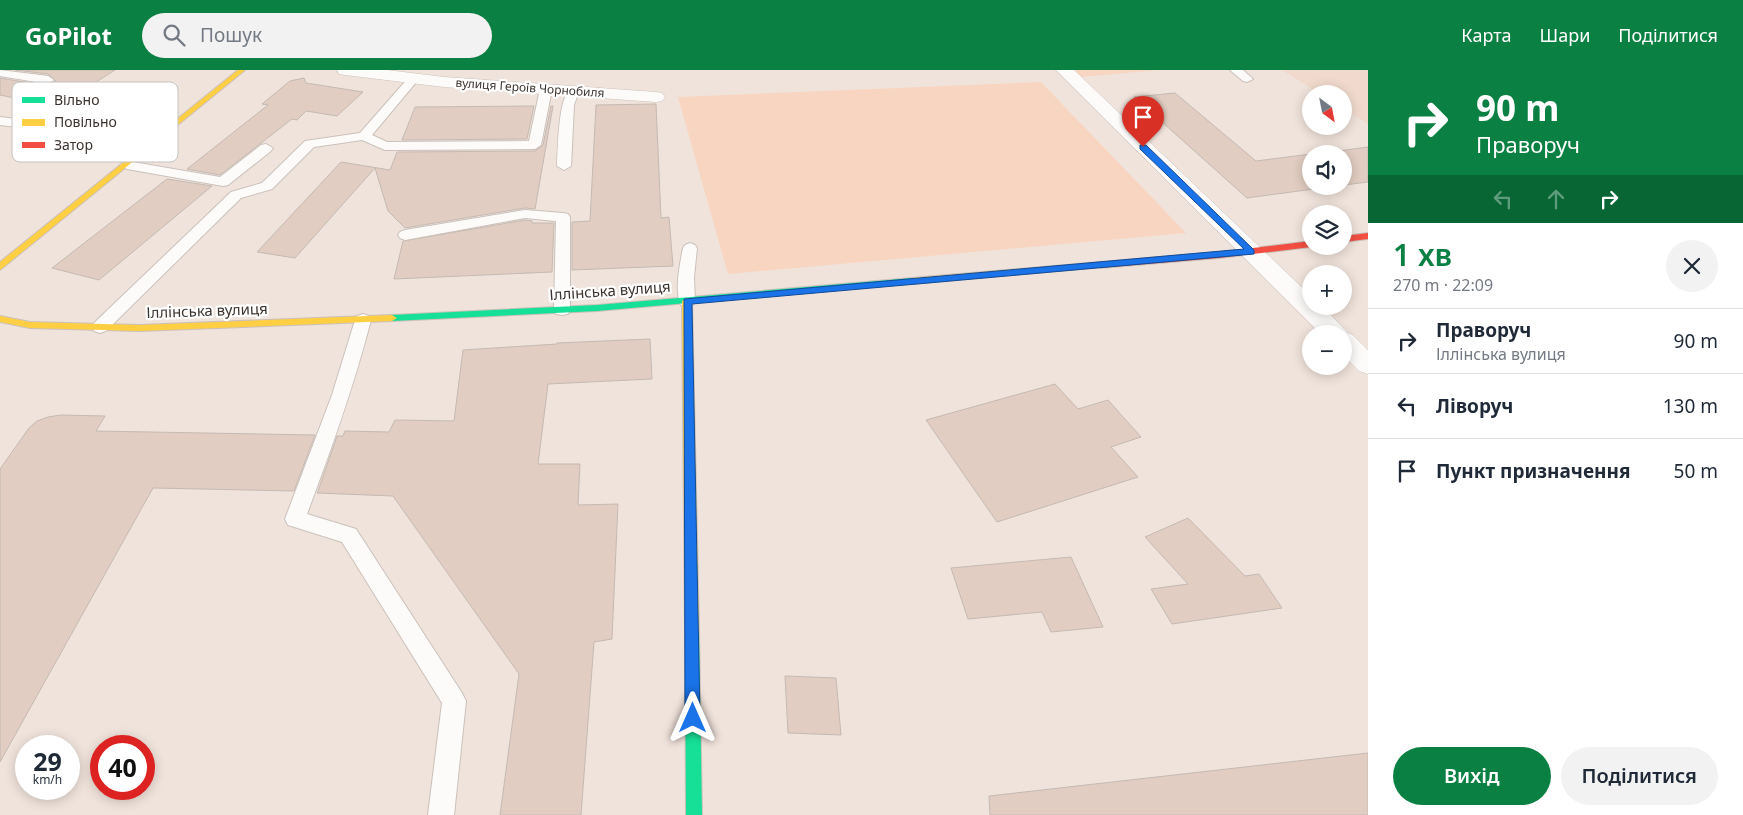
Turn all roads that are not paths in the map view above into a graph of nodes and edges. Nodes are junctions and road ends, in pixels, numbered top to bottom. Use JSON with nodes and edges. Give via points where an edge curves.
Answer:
{"nodes":[{"id":1,"x":242,"y":70,"type":"edge"},
{"id":2,"x":345,"y":70,"type":"edge"},
{"id":3,"x":1064,"y":70,"type":"edge"},
{"id":4,"x":1236,"y":70,"type":"edge"},
{"id":5,"x":0,"y":73,"type":"edge"},
{"id":6,"x":414,"y":78,"type":"junction"},
{"id":7,"x":1247,"y":79,"type":"dead end"},
{"id":8,"x":48,"y":80,"type":"dead end"},
{"id":9,"x":546,"y":89,"type":"junction"},
{"id":10,"x":573,"y":91,"type":"junction"},
{"id":11,"x":656,"y":97,"type":"dead end"},
{"id":12,"x":178,"y":123,"type":"edge"},
{"id":13,"x":364,"y":136,"type":"junction"},
{"id":14,"x":266,"y":148,"type":"dead end"},
{"id":15,"x":131,"y":162,"type":"edge"},
{"id":16,"x":127,"y":165,"type":"junction"},
{"id":17,"x":564,"y":166,"type":"dead end"},
{"id":18,"x":405,"y":234,"type":"dead end"},
{"id":19,"x":1368,"y":236,"type":"edge"},
{"id":20,"x":1352,"y":238,"type":"edge"},
{"id":21,"x":1302,"y":245,"type":"edge"},
{"id":22,"x":690,"y":248,"type":"dead end"},
{"id":23,"x":1251,"y":252,"type":"junction"},
{"id":24,"x":0,"y":267,"type":"edge"},
{"id":25,"x":687,"y":301,"type":"junction"},
{"id":26,"x":562,"y":310,"type":"junction"},
{"id":27,"x":0,"y":320,"type":"edge"},
{"id":28,"x":363,"y":320,"type":"junction"},
{"id":29,"x":1327,"y":325,"type":"edge"},
{"id":30,"x":100,"y":327,"type":"junction"},
{"id":31,"x":1352,"y":349,"type":"edge"},
{"id":32,"x":1368,"y":365,"type":"edge"},
{"id":33,"x":441,"y":815,"type":"edge"},
{"id":34,"x":694,"y":815,"type":"edge"}],
"edges":[{"from":1,"to":12,"type":"main road"},
{"from":2,"to":6,"type":"street","name":"вулиця Героїв Чорнобиля"},
{"from":3,"to":23,"type":"street"},
{"from":4,"to":7,"type":"lane"},
{"from":5,"to":8,"type":"lane"},
{"from":6,"to":9,"type":"street","name":"вулиця Героїв Чорнобиля"},
{"from":6,"to":13,"type":"lane"},
{"from":9,"to":10,"type":"street","name":"вулиця Героїв Чорнобиля"},
{"from":9,"to":13,"type":"lane","via":[[535,144],[385,146]]},
{"from":10,"to":11,"type":"street","name":"вулиця Героїв Чорнобиля"},
{"from":10,"to":17,"type":"lane","via":[[568,105]]},
{"from":13,"to":30,"type":"lane","via":[[310,144],[267,186],[236,196]]},
{"from":14,"to":16,"type":"lane","via":[[223,182]]},
{"from":15,"to":16,"type":"main road"},
{"from":16,"to":24,"type":"main road"},
{"from":18,"to":26,"type":"lane","via":[[525,214],[563,217]]},
{"from":19,"to":20,"type":"main road"},
{"from":21,"to":23,"type":"main road","name":"Іллінська вулиця"},
{"from":22,"to":25,"type":"lane"},
{"from":23,"to":25,"type":"main road","name":"Іллінська вулиця"},
{"from":23,"to":29,"type":"street"},
{"from":25,"to":26,"type":"main road","name":"Іллінська вулиця"},
{"from":25,"to":34,"type":"main road"},
{"from":26,"to":28,"type":"main road","name":"Іллінська вулиця"},
{"from":27,"to":30,"type":"main road","name":"Іллінська вулиця","via":[[30,325]]},
{"from":28,"to":30,"type":"main road","name":"Іллінська вулиця"},
{"from":28,"to":33,"type":"lane","via":[[328,434],[296,519],[348,535],[454,701]]},
{"from":31,"to":32,"type":"street"}]}
